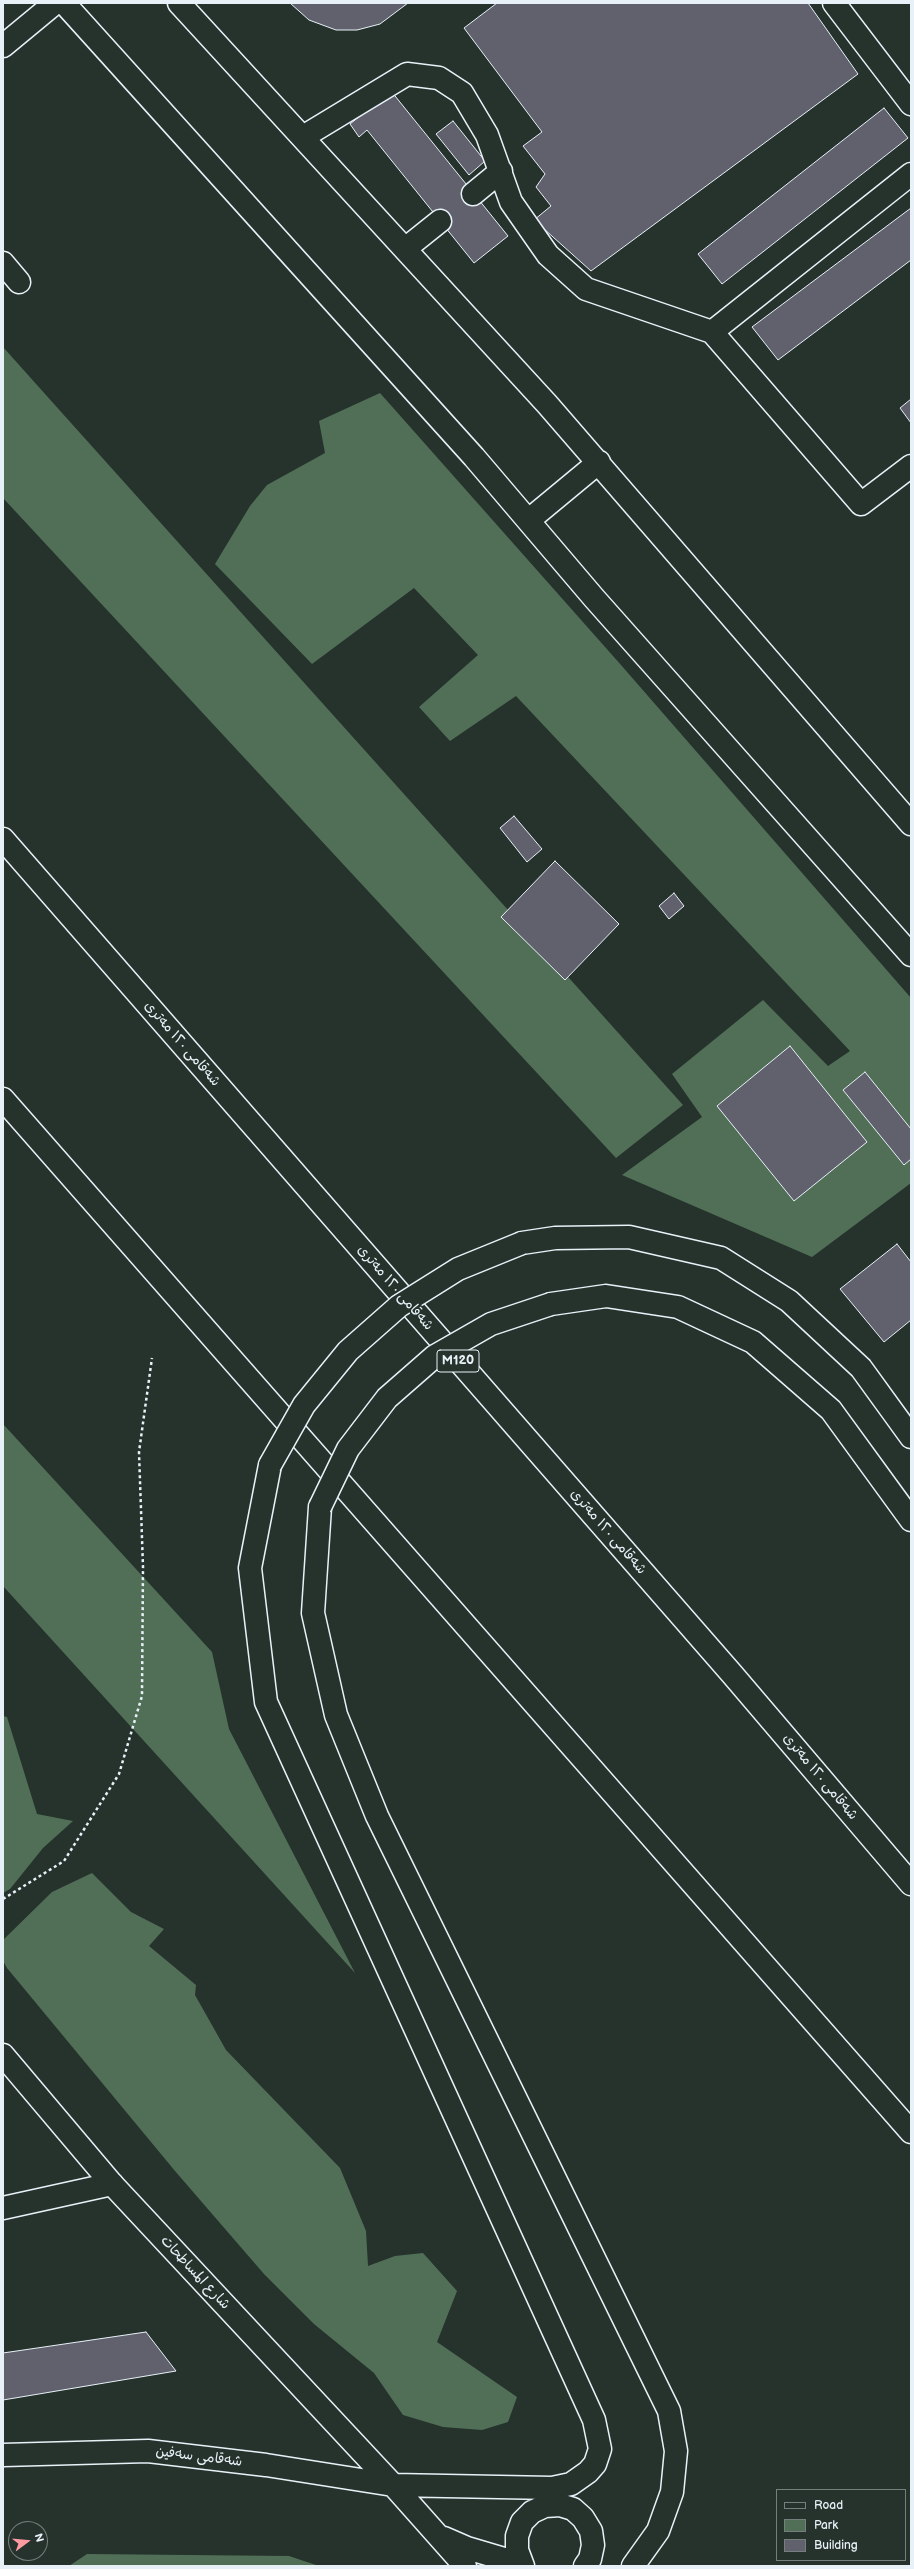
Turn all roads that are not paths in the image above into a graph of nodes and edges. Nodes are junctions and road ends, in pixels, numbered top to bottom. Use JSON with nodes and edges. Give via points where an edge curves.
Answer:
{"nodes":[{"id":1,"x":55,"y":3,"type":"edge"},
{"id":2,"x":64,"y":3,"type":"edge"},
{"id":3,"x":179,"y":3,"type":"edge"},
{"id":4,"x":834,"y":3,"type":"edge"},
{"id":5,"x":3,"y":46,"type":"edge"},
{"id":6,"x":911,"y":104,"type":"edge"},
{"id":7,"x":303,"y":137,"type":"junction"},
{"id":8,"x":501,"y":171,"type":"junction"},
{"id":9,"x":911,"y":174,"type":"edge"},
{"id":10,"x":474,"y":194,"type":"dead end"},
{"id":11,"x":440,"y":221,"type":"dead end"},
{"id":12,"x":405,"y":249,"type":"junction"},
{"id":13,"x":3,"y":263,"type":"edge"},
{"id":14,"x":19,"y":282,"type":"dead end"},
{"id":15,"x":712,"y":332,"type":"junction"},
{"id":16,"x":599,"y":462,"type":"junction"},
{"id":17,"x":911,"y":466,"type":"edge"},
{"id":18,"x":528,"y":520,"type":"junction"},
{"id":19,"x":911,"y":824,"type":"edge"},
{"id":20,"x":3,"y":839,"type":"edge"},
{"id":21,"x":911,"y":955,"type":"edge"},
{"id":22,"x":3,"y":1099,"type":"edge"},
{"id":23,"x":911,"y":1437,"type":"edge"},
{"id":24,"x":911,"y":1520,"type":"edge"},
{"id":25,"x":911,"y":1884,"type":"edge"},
{"id":26,"x":3,"y":2055,"type":"edge"},
{"id":27,"x":911,"y":2132,"type":"edge"},
{"id":28,"x":112,"y":2184,"type":"junction"},
{"id":29,"x":3,"y":2208,"type":"edge"},
{"id":30,"x":3,"y":2455,"type":"edge"},
{"id":31,"x":571,"y":2484,"type":"junction"},
{"id":32,"x":393,"y":2485,"type":"junction"},
{"id":33,"x":560,"y":2505,"type":"junction"},
{"id":34,"x":441,"y":2536,"type":"junction"},
{"id":35,"x":522,"y":2565,"type":"edge"},
{"id":36,"x":628,"y":2565,"type":"edge"},
{"id":37,"x":465,"y":2566,"type":"edge"},
{"id":38,"x":585,"y":2566,"type":"edge"}],
"edges":[{"from":1,"to":5,"type":"main road"},
{"from":2,"to":18,"type":"main road"},
{"from":3,"to":7,"type":"main road"},
{"from":4,"to":6,"type":"main road"},
{"from":7,"to":8,"type":"main road","via":[[407,74],[439,78],[462,93],[487,135]]},
{"from":7,"to":12,"type":"main road"},
{"from":8,"to":10,"type":"main road"},
{"from":8,"to":15,"type":"main road","via":[[511,202],[548,255],[586,289]]},
{"from":9,"to":15,"type":"main road"},
{"from":11,"to":12,"type":"main road"},
{"from":12,"to":16,"type":"main road"},
{"from":13,"to":14,"type":"main road"},
{"from":15,"to":17,"type":"main road","via":[[861,504]]},
{"from":16,"to":18,"type":"main road"},
{"from":16,"to":19,"type":"main road"},
{"from":18,"to":21,"type":"main road","via":[[594,598]]},
{"from":20,"to":25,"type":"main road","name":"شەقامی ١٢٠ مەتری","number":"M120","via":[[727,1668]]},
{"from":22,"to":27,"type":"main road"},
{"from":23,"to":31,"type":"main road","bridge":true,"via":[[861,1368],[789,1300],[721,1258],[628,1237],[555,1238],[522,1243],[458,1269],[399,1306],[348,1351],[304,1405],[270,1465],[250,1568],[266,1702],[594,2420],[600,2449],[595,2464]]},
{"from":24,"to":36,"type":"main road","bridge":true,"via":[[831,1410],[753,1342],[678,1307],[606,1296],[551,1304],[491,1324],[435,1356],[387,1398],[348,1449],[320,1507],[313,1613],[336,1715],[377,1816],[669,2411],[676,2451],[672,2492],[658,2532]]},
{"from":26,"to":28,"type":"main road","name":"شارع المساطحات"},
{"from":28,"to":29,"type":"main road"},
{"from":28,"to":32,"type":"main road","name":"شارع المساطحات"},
{"from":30,"to":32,"type":"main road","name":"شەقامی سەفین","via":[[148,2451],[266,2465]]},
{"from":31,"to":32,"type":"main road","name":"شەقامی سەفین","via":[[552,2488]]},
{"from":31,"to":33,"type":"main road"},
{"from":32,"to":34,"type":"main road","name":"شارع المساطحات"},
{"from":33,"to":35,"type":"main road","via":[[545,2506],[532,2512],[522,2522],[517,2543]]},
{"from":33,"to":38,"type":"main road","via":[[584,2518],[591,2531],[593,2545],[590,2559]]},
{"from":34,"to":35,"type":"main road"},
{"from":34,"to":37,"type":"main road","name":"شارع المساطحات"}]}
